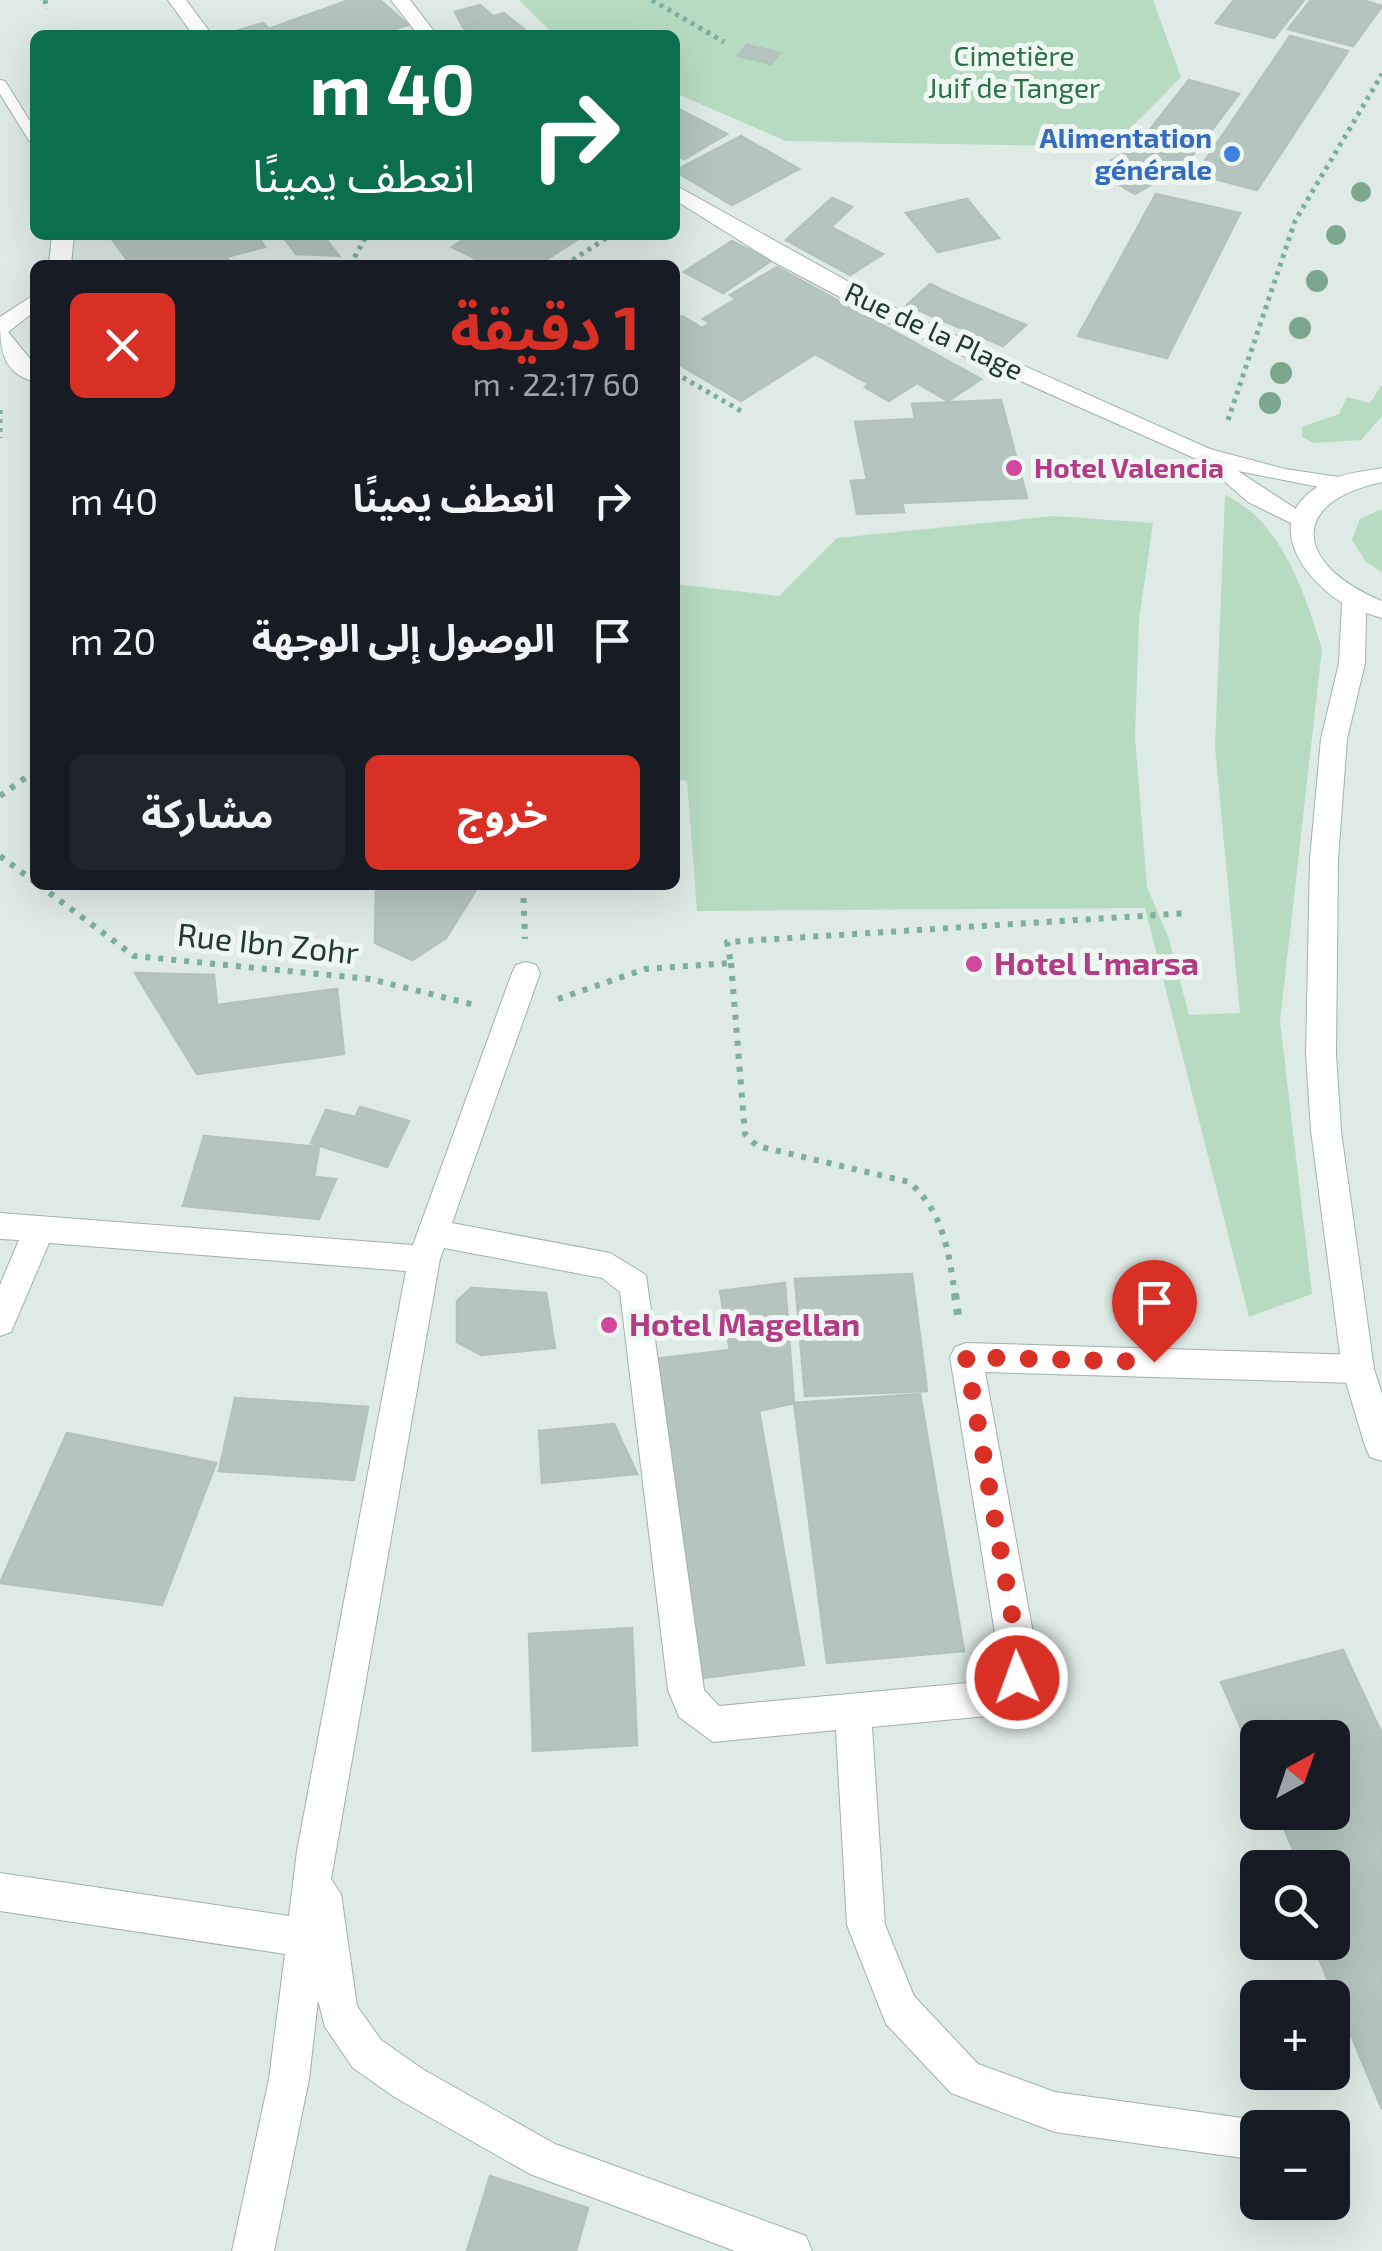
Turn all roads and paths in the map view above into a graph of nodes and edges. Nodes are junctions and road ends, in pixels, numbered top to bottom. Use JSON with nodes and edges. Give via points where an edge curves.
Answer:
{"nodes":[{"id":1,"x":45,"y":0,"type":"edge"},
{"id":2,"x":176,"y":0,"type":"edge"},
{"id":3,"x":400,"y":0,"type":"edge"},
{"id":4,"x":652,"y":0,"type":"edge"},
{"id":5,"x":47,"y":9,"type":"dead end"},
{"id":6,"x":199,"y":30,"type":"edge"},
{"id":7,"x":424,"y":30,"type":"edge"},
{"id":8,"x":724,"y":42,"type":"dead end"},
{"id":9,"x":1382,"y":74,"type":"edge"},
{"id":10,"x":0,"y":84,"type":"edge"},
{"id":11,"x":30,"y":130,"type":"edge"},
{"id":12,"x":680,"y":194,"type":"edge"},
{"id":13,"x":603,"y":240,"type":"edge"},
{"id":14,"x":573,"y":260,"type":"edge"},
{"id":15,"x":30,"y":305,"type":"edge"},
{"id":16,"x":0,"y":327,"type":"edge"},
{"id":17,"x":0,"y":336,"type":"edge"},
{"id":18,"x":30,"y":372,"type":"edge"},
{"id":19,"x":680,"y":376,"type":"edge"},
{"id":20,"x":0,"y":410,"type":"edge"},
{"id":21,"x":742,"y":411,"type":"dead end"},
{"id":22,"x":1228,"y":420,"type":"dead end"},
{"id":23,"x":0,"y":438,"type":"edge"},
{"id":24,"x":1202,"y":454,"type":"junction"},
{"id":25,"x":1382,"y":475,"type":"edge"},
{"id":26,"x":1339,"y":484,"type":"junction"},
{"id":27,"x":1301,"y":520,"type":"junction"},
{"id":28,"x":1354,"y":599,"type":"junction"},
{"id":29,"x":1382,"y":610,"type":"edge"},
{"id":30,"x":30,"y":775,"type":"edge"},
{"id":31,"x":0,"y":796,"type":"edge"},
{"id":32,"x":0,"y":856,"type":"edge"},
{"id":33,"x":30,"y":879,"type":"edge"},
{"id":34,"x":45,"y":890,"type":"edge"},
{"id":35,"x":523,"y":890,"type":"edge"},
{"id":36,"x":1189,"y":913,"type":"dead end"},
{"id":37,"x":731,"y":963,"type":"junction"},
{"id":38,"x":526,"y":974,"type":"joint"},
{"id":39,"x":512,"y":1014,"type":"junction"},
{"id":40,"x":0,"y":1226,"type":"edge"},
{"id":41,"x":39,"y":1230,"type":"junction"},
{"id":42,"x":429,"y":1246,"type":"junction"},
{"id":43,"x":0,"y":1322,"type":"edge"},
{"id":44,"x":966,"y":1357,"type":"junction"},
{"id":45,"x":1358,"y":1369,"type":"junction"},
{"id":46,"x":1382,"y":1446,"type":"edge"},
{"id":47,"x":853,"y":1712,"type":"junction"},
{"id":48,"x":316,"y":1851,"type":"junction"},
{"id":49,"x":0,"y":1892,"type":"edge"},
{"id":50,"x":306,"y":1938,"type":"junction"},
{"id":51,"x":1240,"y":2138,"type":"edge"},
{"id":52,"x":253,"y":2251,"type":"edge"},
{"id":53,"x":792,"y":2251,"type":"edge"}],
"edges":[{"from":1,"to":5,"type":"path"},
{"from":2,"to":6,"type":"street"},
{"from":3,"to":7,"type":"street"},
{"from":4,"to":8,"type":"path"},
{"from":9,"to":22,"type":"path","via":[[1295,221]]},
{"from":10,"to":11,"type":"lane"},
{"from":12,"to":24,"type":"street","name":"Rue de la Plage","via":[[893,316]]},
{"from":13,"to":14,"type":"path"},
{"from":15,"to":16,"type":"street"},
{"from":17,"to":18,"type":"street"},
{"from":19,"to":21,"type":"path"},
{"from":20,"to":23,"type":"path"},
{"from":24,"to":26,"type":"street"},
{"from":24,"to":27,"type":"street","via":[[1256,497]]},
{"from":25,"to":26,"type":"street"},
{"from":26,"to":27,"type":"street","via":[[1315,499]]},
{"from":27,"to":28,"type":"street","via":[[1298,534],[1309,562]]},
{"from":28,"to":29,"type":"street"},
{"from":28,"to":45,"type":"street","via":[[1352,663],[1334,738],[1324,859],[1321,1054]]},
{"from":30,"to":31,"type":"path"},
{"from":32,"to":33,"type":"path","name":"Rue Ibn Zohr"},
{"from":34,"to":39,"type":"path","name":"Rue Ibn Zohr","via":[[134,956],[370,979]]},
{"from":35,"to":38,"type":"path"},
{"from":36,"to":37,"type":"path","via":[[727,942]]},
{"from":37,"to":39,"type":"path","via":[[644,969]]},
{"from":37,"to":44,"type":"path","via":[[746,1134],[757,1146],[908,1182],[926,1193],[939,1214]]},
{"from":38,"to":39,"type":"street"},
{"from":39,"to":42,"type":"street"},
{"from":40,"to":41,"type":"street"},
{"from":41,"to":42,"type":"street"},
{"from":41,"to":43,"type":"street"},
{"from":42,"to":47,"type":"street","via":[[610,1266],[635,1285],[692,1705],[712,1724]]},
{"from":42,"to":48,"type":"street"},
{"from":44,"to":45,"type":"street"},
{"from":44,"to":47,"type":"street","via":[[1020,1660],[1017,1678],[998,1698]]},
{"from":45,"to":46,"type":"street"},
{"from":47,"to":51,"type":"street","via":[[866,1925],[900,2010],[965,2079],[1056,2112]]},
{"from":48,"to":50,"type":"street"},
{"from":48,"to":53,"type":"street","via":[[339,2013],[367,2054],[544,2160]]},
{"from":49,"to":50,"type":"street"},
{"from":50,"to":52,"type":"street","via":[[289,2079]]}]}
